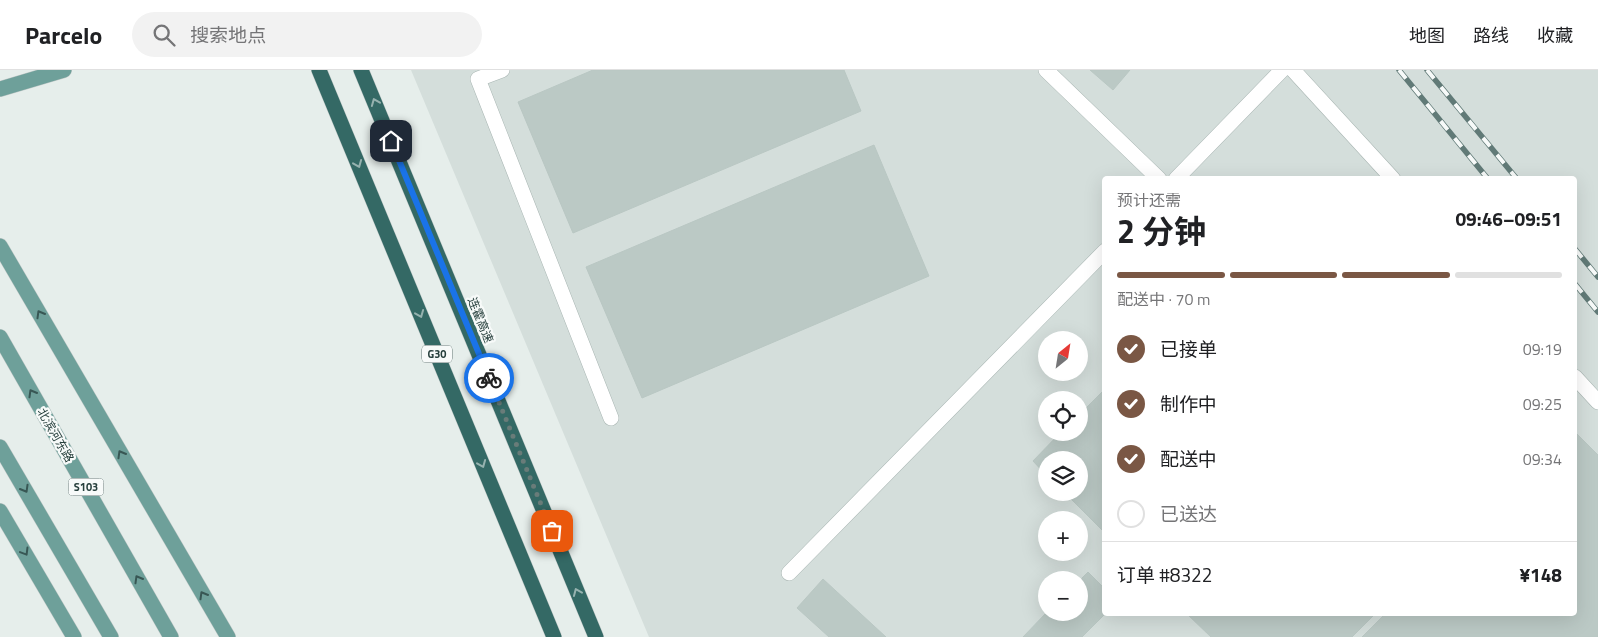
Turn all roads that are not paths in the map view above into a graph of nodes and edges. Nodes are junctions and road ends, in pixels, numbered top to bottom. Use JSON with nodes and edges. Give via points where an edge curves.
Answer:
{"nodes":[{"id":1,"x":64,"y":70,"type":"edge"},
{"id":2,"x":319,"y":70,"type":"edge"},
{"id":3,"x":361,"y":70,"type":"edge"},
{"id":4,"x":502,"y":70,"type":"edge"},
{"id":5,"x":1046,"y":70,"type":"edge"},
{"id":6,"x":1282,"y":70,"type":"edge"},
{"id":7,"x":1293,"y":70,"type":"edge"},
{"id":8,"x":0,"y":89,"type":"edge"},
{"id":9,"x":1156,"y":176,"type":"edge"},
{"id":10,"x":1179,"y":176,"type":"edge"},
{"id":11,"x":1390,"y":176,"type":"edge"},
{"id":12,"x":0,"y":246,"type":"edge"},
{"id":13,"x":1102,"y":254,"type":"edge"},
{"id":14,"x":0,"y":337,"type":"edge"},
{"id":15,"x":1577,"y":379,"type":"edge"},
{"id":16,"x":1598,"y":402,"type":"edge"},
{"id":17,"x":611,"y":418,"type":"dead end"},
{"id":18,"x":0,"y":447,"type":"edge"},
{"id":19,"x":0,"y":511,"type":"edge"},
{"id":20,"x":789,"y":573,"type":"dead end"},
{"id":21,"x":74,"y":637,"type":"edge"},
{"id":22,"x":111,"y":637,"type":"edge"},
{"id":23,"x":171,"y":637,"type":"edge"},
{"id":24,"x":228,"y":637,"type":"edge"},
{"id":25,"x":554,"y":637,"type":"edge"},
{"id":26,"x":596,"y":637,"type":"edge"}],
"edges":[{"from":1,"to":8,"type":"main road"},
{"from":2,"to":25,"type":"highway","number":"G30","one_way":true},
{"from":26,"to":3,"type":"highway","name":"连霍高速","one_way":true},
{"from":4,"to":17,"type":"street","via":[[478,79]]},
{"from":5,"to":9,"type":"street"},
{"from":6,"to":10,"type":"street"},
{"from":7,"to":11,"type":"street"},
{"from":24,"to":12,"type":"main road","one_way":true},
{"from":13,"to":20,"type":"street"},
{"from":23,"to":14,"type":"main road","name":"北滨河东路","number":"S103","one_way":true},
{"from":15,"to":16,"type":"street"},
{"from":18,"to":22,"type":"main road","one_way":true},
{"from":19,"to":21,"type":"main road","one_way":true}]}
